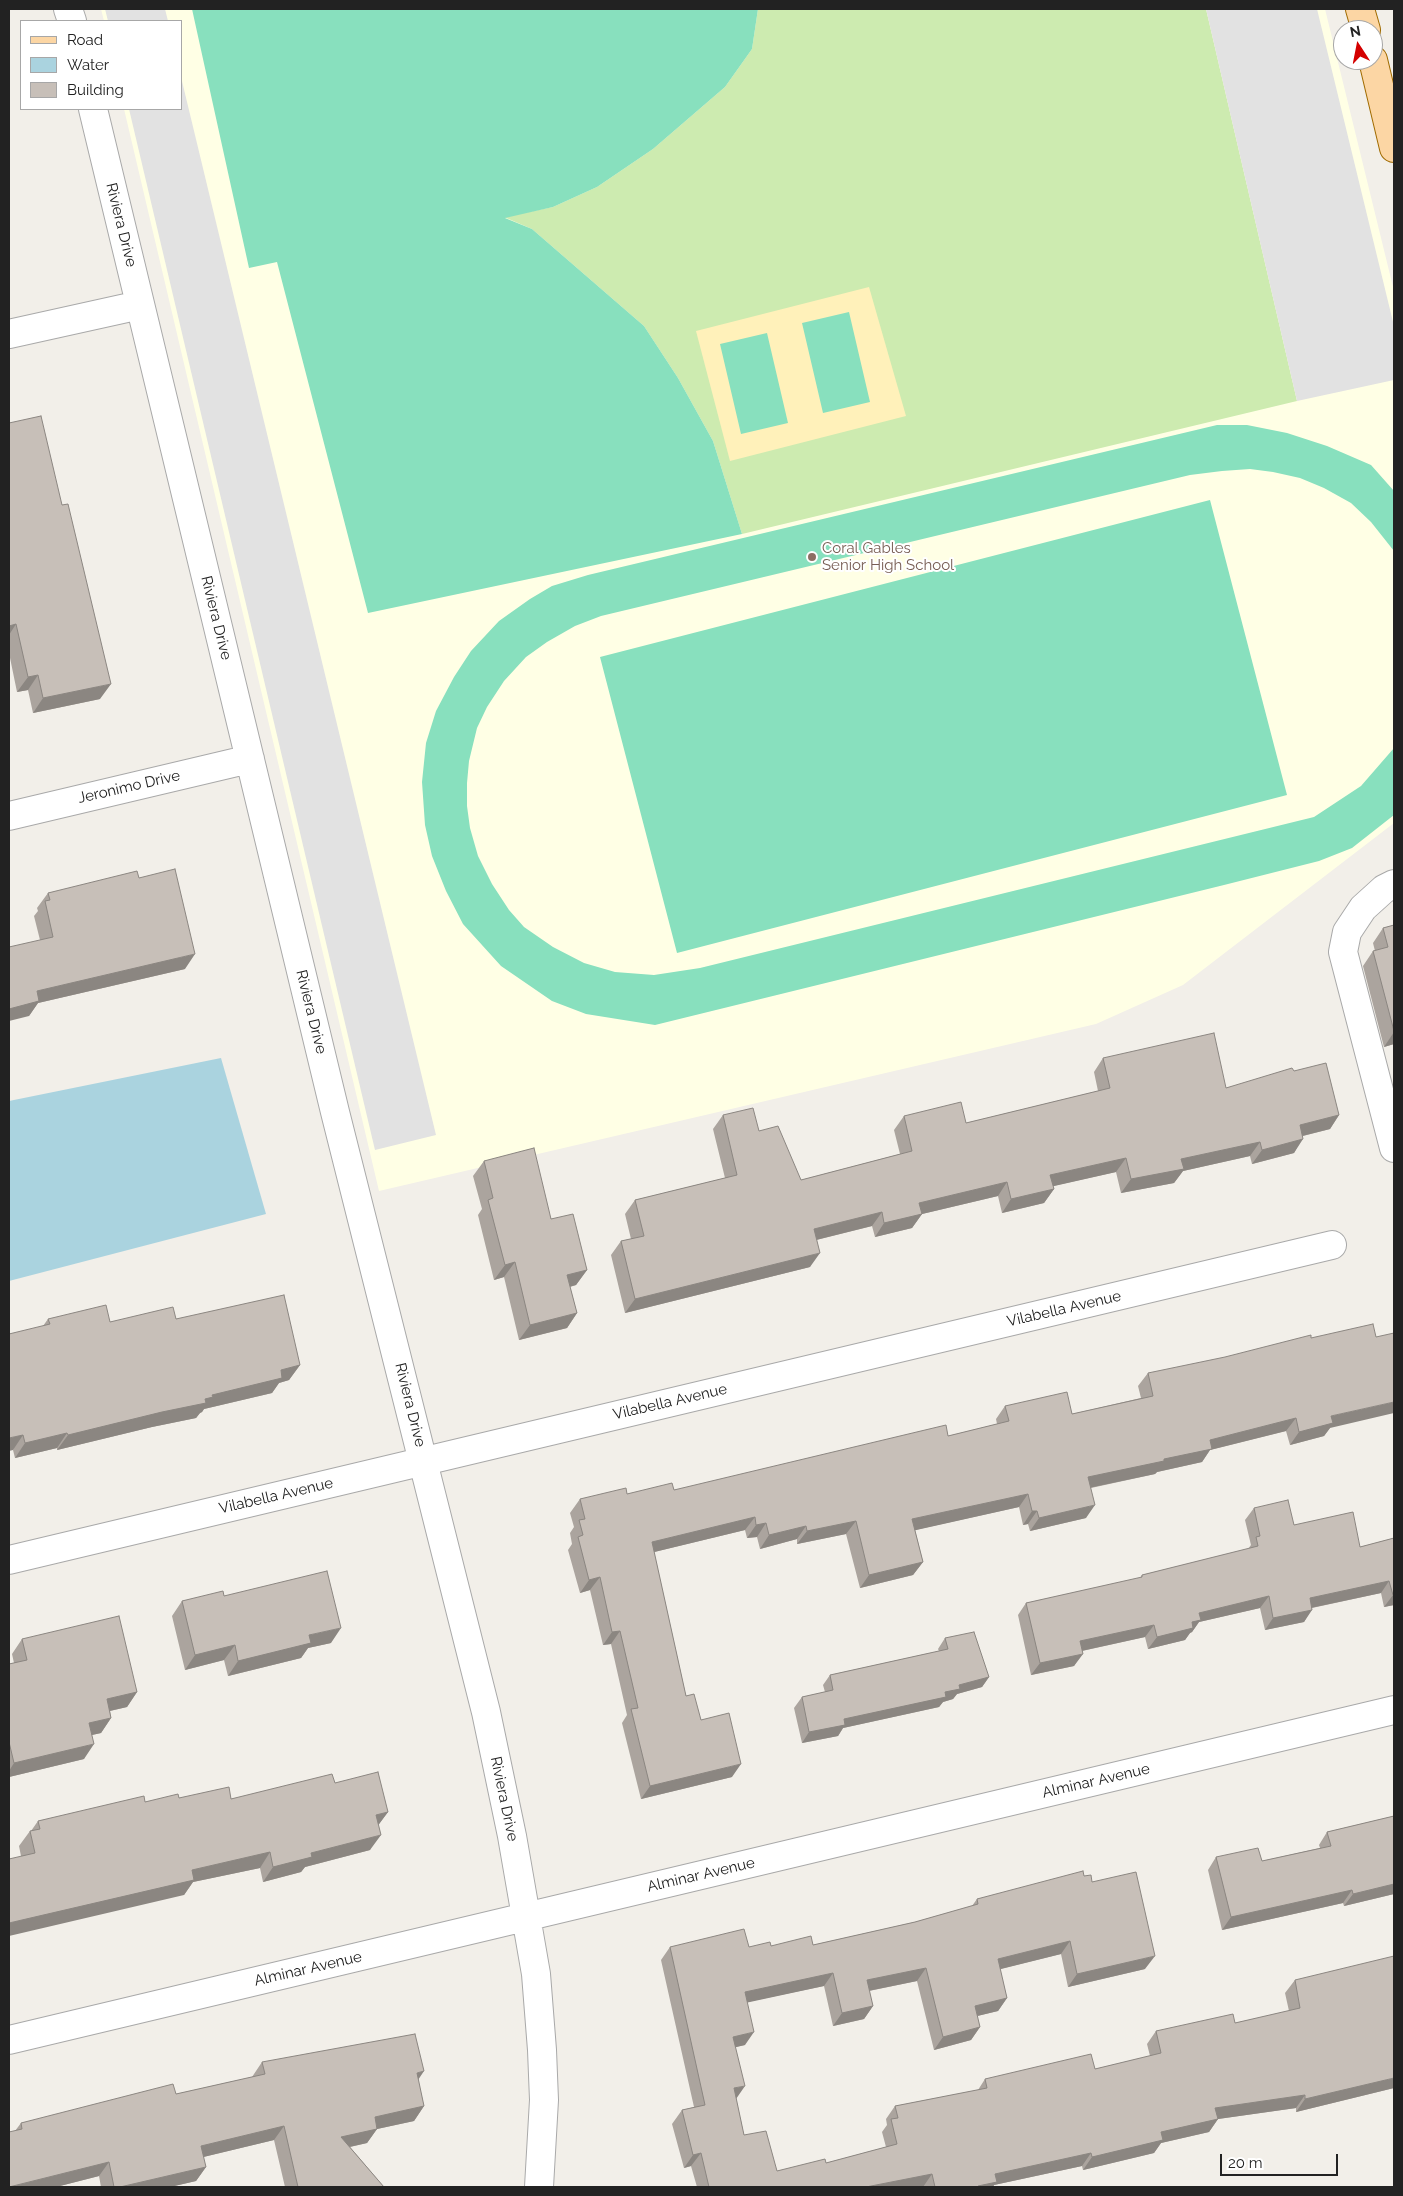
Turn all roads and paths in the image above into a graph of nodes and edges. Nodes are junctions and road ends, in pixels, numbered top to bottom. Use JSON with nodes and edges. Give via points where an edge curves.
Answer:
{"nodes":[{"id":1,"x":1375,"y":70,"type":"edge"},
{"id":2,"x":93,"y":110,"type":"edge"},
{"id":3,"x":1394,"y":148,"type":"edge"},
{"id":4,"x":140,"y":305,"type":"junction"},
{"id":5,"x":9,"y":334,"type":"edge"},
{"id":6,"x":250,"y":759,"type":"junction"},
{"id":7,"x":9,"y":816,"type":"edge"},
{"id":8,"x":1394,"y":884,"type":"edge"},
{"id":9,"x":1394,"y":1148,"type":"edge"},
{"id":10,"x":1332,"y":1245,"type":"dead end"},
{"id":11,"x":424,"y":1461,"type":"junction"},
{"id":12,"x":9,"y":1560,"type":"edge"},
{"id":13,"x":1394,"y":1710,"type":"edge"},
{"id":14,"x":526,"y":1916,"type":"junction"},
{"id":15,"x":9,"y":2040,"type":"edge"},
{"id":16,"x":539,"y":2187,"type":"edge"}],
"edges":[{"from":1,"to":3,"type":"main road"},
{"from":2,"to":4,"type":"street","name":"Riviera Drive"},
{"from":4,"to":5,"type":"street"},
{"from":4,"to":6,"type":"street","name":"Riviera Drive"},
{"from":6,"to":7,"type":"street","name":"Jeronimo Drive"},
{"from":6,"to":11,"type":"street","name":"Riviera Drive"},
{"from":8,"to":9,"type":"street","via":[[1363,908],[1347,932],[1343,952]]},
{"from":10,"to":11,"type":"street","name":"Vilabella Avenue"},
{"from":11,"to":12,"type":"street","name":"Vilabella Avenue"},
{"from":11,"to":14,"type":"street","name":"Riviera Drive","via":[[486,1712]]},
{"from":13,"to":14,"type":"street","name":"Alminar Avenue"},
{"from":14,"to":15,"type":"street","name":"Alminar Avenue"},
{"from":14,"to":16,"type":"street","name":"Riviera Drive","via":[[536,1974],[542,2050],[544,2100]]}]}
